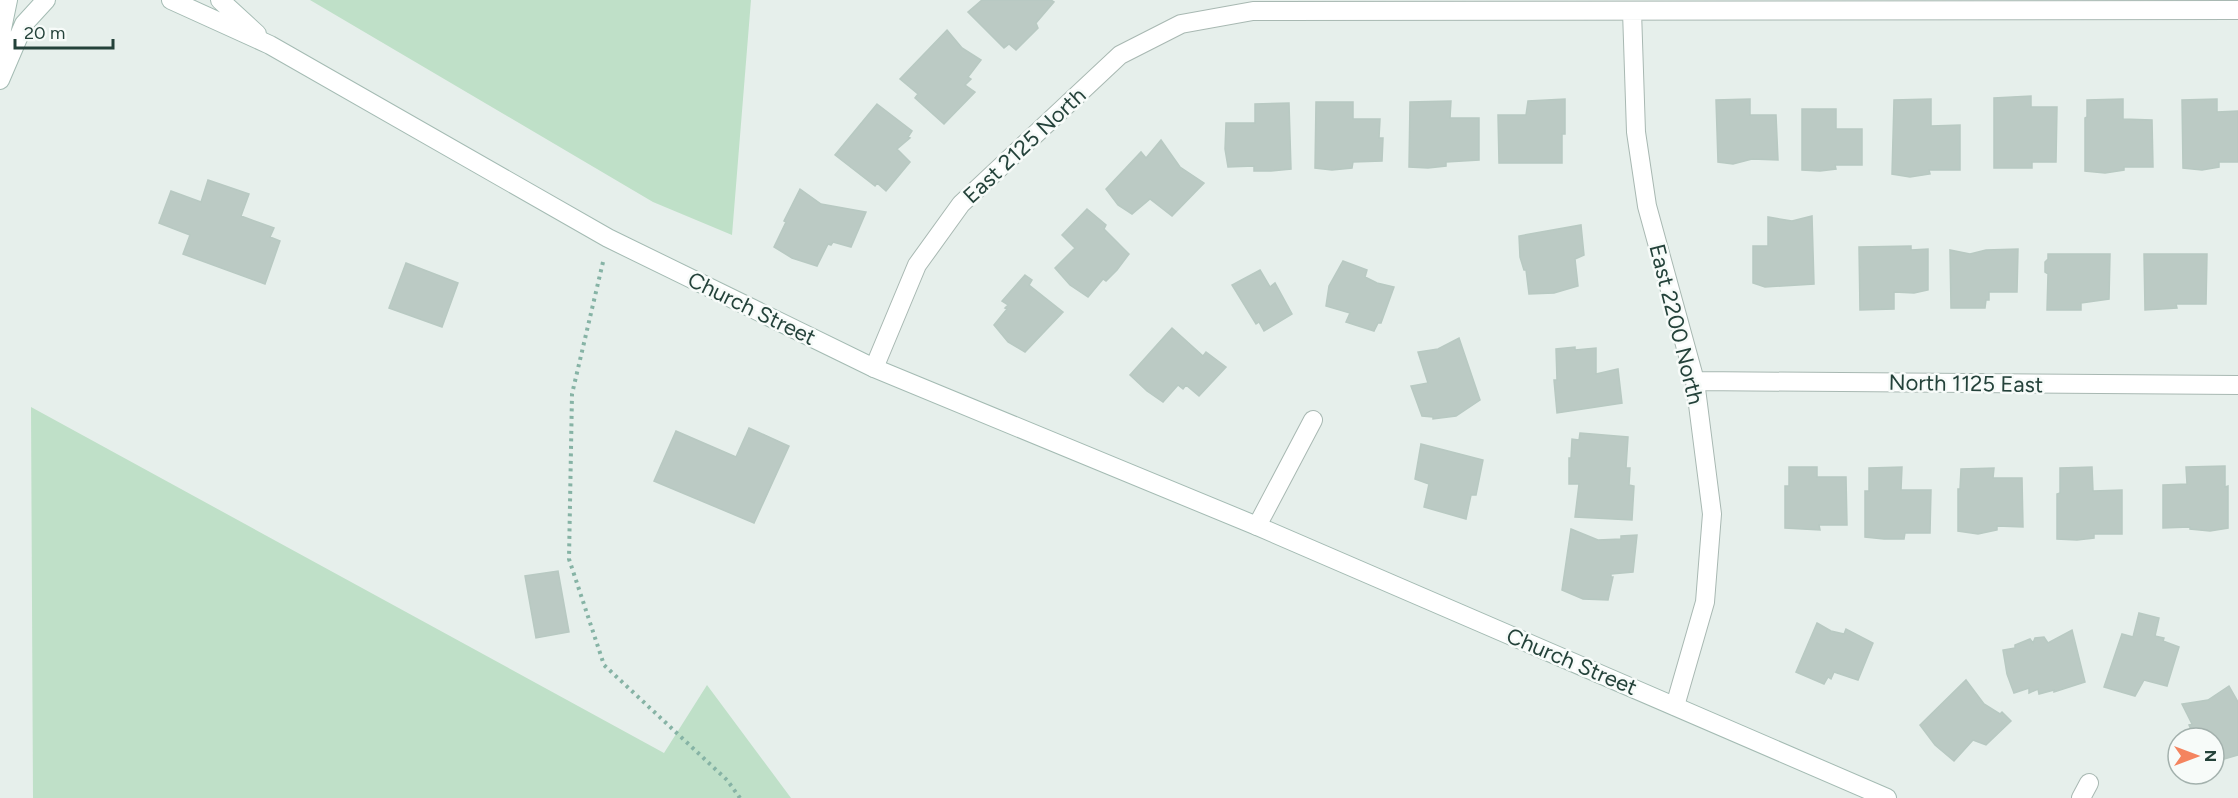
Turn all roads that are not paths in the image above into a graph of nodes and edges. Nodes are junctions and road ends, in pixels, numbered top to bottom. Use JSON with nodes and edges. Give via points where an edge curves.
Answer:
{"nodes":[{"id":1,"x":8,"y":0,"type":"edge"},
{"id":2,"x":46,"y":0,"type":"edge"},
{"id":3,"x":171,"y":0,"type":"edge"},
{"id":4,"x":220,"y":0,"type":"edge"},
{"id":5,"x":2238,"y":10,"type":"edge"},
{"id":6,"x":1632,"y":11,"type":"junction"},
{"id":7,"x":270,"y":45,"type":"junction"},
{"id":8,"x":0,"y":81,"type":"edge"},
{"id":9,"x":874,"y":368,"type":"junction"},
{"id":10,"x":1695,"y":381,"type":"junction"},
{"id":11,"x":2238,"y":385,"type":"edge"},
{"id":12,"x":1313,"y":420,"type":"dead end"},
{"id":13,"x":1257,"y":526,"type":"junction"},
{"id":14,"x":1675,"y":706,"type":"junction"},
{"id":15,"x":1887,"y":798,"type":"edge"}],
"edges":[{"from":1,"to":8,"type":"street","via":[[2,29]]},
{"from":2,"to":8,"type":"street","via":[[24,24]]},
{"from":3,"to":7,"type":"street","name":"Church Street"},
{"from":4,"to":7,"type":"street","name":"Church Street"},
{"from":5,"to":6,"type":"street","name":"East 2125 North"},
{"from":6,"to":9,"type":"street","name":"East 2125 North","via":[[1253,11],[1181,24],[1120,55],[961,204],[917,265]]},
{"from":6,"to":10,"type":"street","name":"East 2200 North","via":[[1636,132],[1647,206]]},
{"from":7,"to":9,"type":"street","name":"Church Street","via":[[608,238]]},
{"from":9,"to":13,"type":"street","name":"Church Street"},
{"from":10,"to":11,"type":"street","name":"North 1125 East"},
{"from":10,"to":14,"type":"street","name":"East 2200 North","via":[[1712,514],[1706,602]]},
{"from":12,"to":13,"type":"street"},
{"from":13,"to":14,"type":"street","name":"Church Street"},
{"from":14,"to":15,"type":"street","name":"Church Street"}]}
